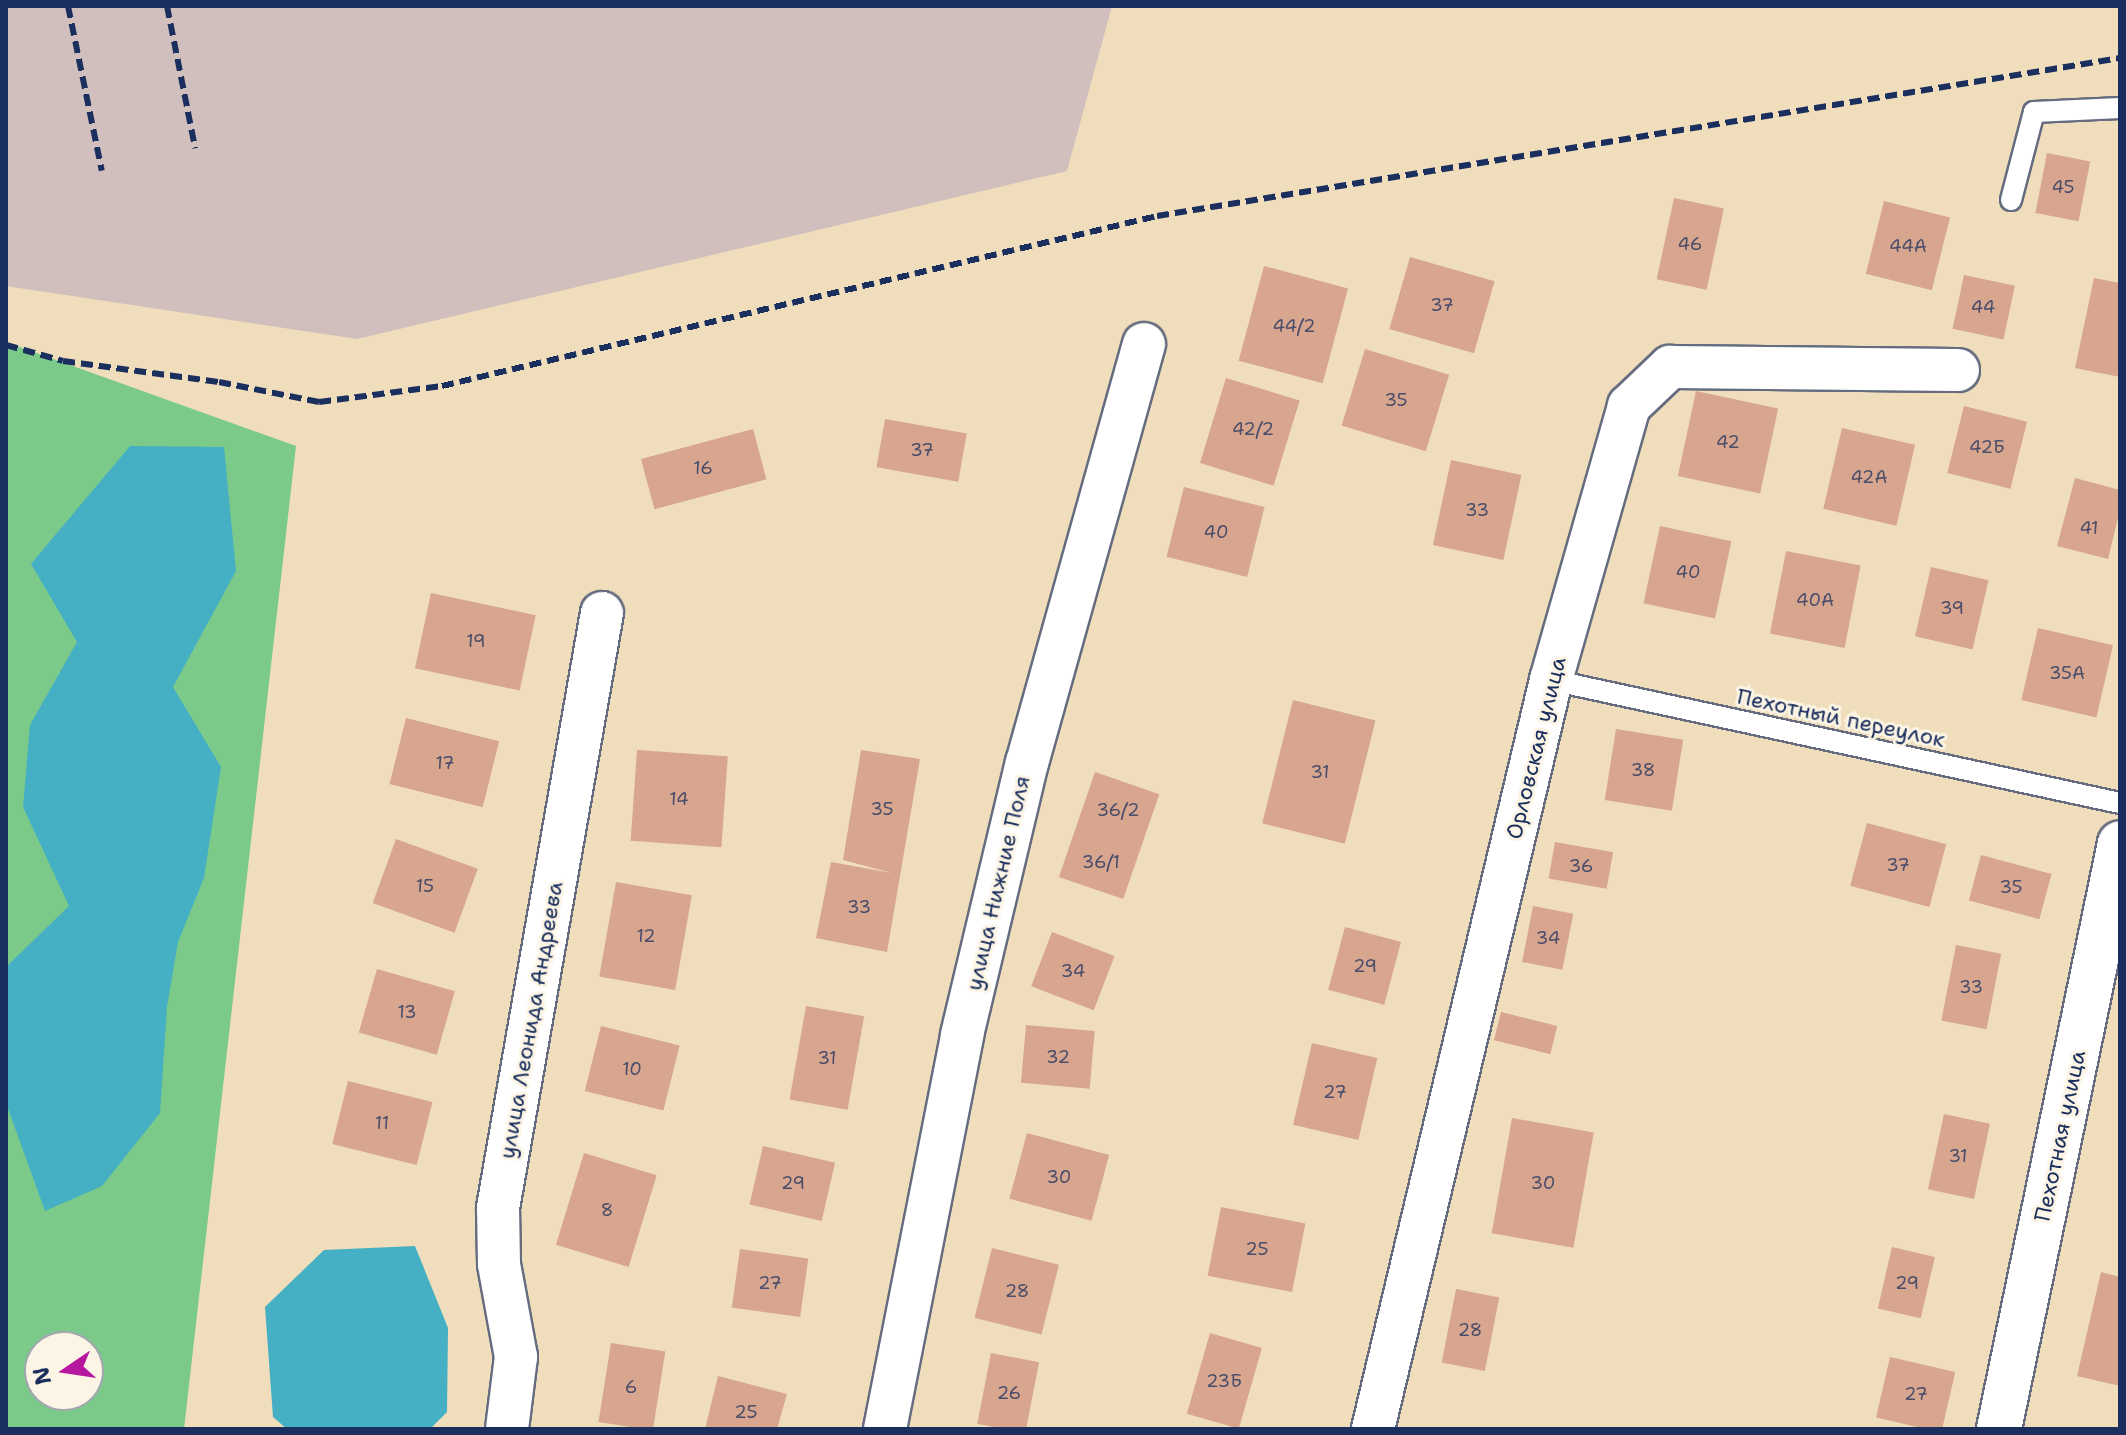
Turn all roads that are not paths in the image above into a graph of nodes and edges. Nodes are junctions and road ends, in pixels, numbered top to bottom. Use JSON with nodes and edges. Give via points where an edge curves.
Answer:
{"nodes":[{"id":1,"x":2120,"y":108,"type":"edge"},
{"id":2,"x":2011,"y":200,"type":"dead end"},
{"id":3,"x":1144,"y":344,"type":"dead end"},
{"id":4,"x":1958,"y":370,"type":"dead end"},
{"id":5,"x":602,"y":613,"type":"dead end"},
{"id":6,"x":1551,"y":680,"type":"junction"},
{"id":7,"x":2120,"y":803,"type":"edge"},
{"id":8,"x":2120,"y":843,"type":"edge"},
{"id":9,"x":507,"y":1429,"type":"edge"},
{"id":10,"x":885,"y":1429,"type":"edge"},
{"id":11,"x":1373,"y":1429,"type":"edge"},
{"id":12,"x":1999,"y":1429,"type":"edge"}],
"edges":[{"from":1,"to":2,"type":"lane","via":[[2034,112]]},
{"from":3,"to":10,"type":"street","name":"улица Нижние Поля","via":[[1027,763],[966,1020]]},
{"from":4,"to":6,"type":"street","name":"Орловская улица","via":[[1670,367],[1629,406]]},
{"from":5,"to":9,"type":"street","name":"улица Леонида Андреева","via":[[498,1208],[499,1264],[516,1357]]},
{"from":6,"to":7,"type":"lane","name":"Пехотный переулок"},
{"from":6,"to":11,"type":"street","name":"Орловская улица"},
{"from":8,"to":12,"type":"street","name":"Пехотная улица"}]}
